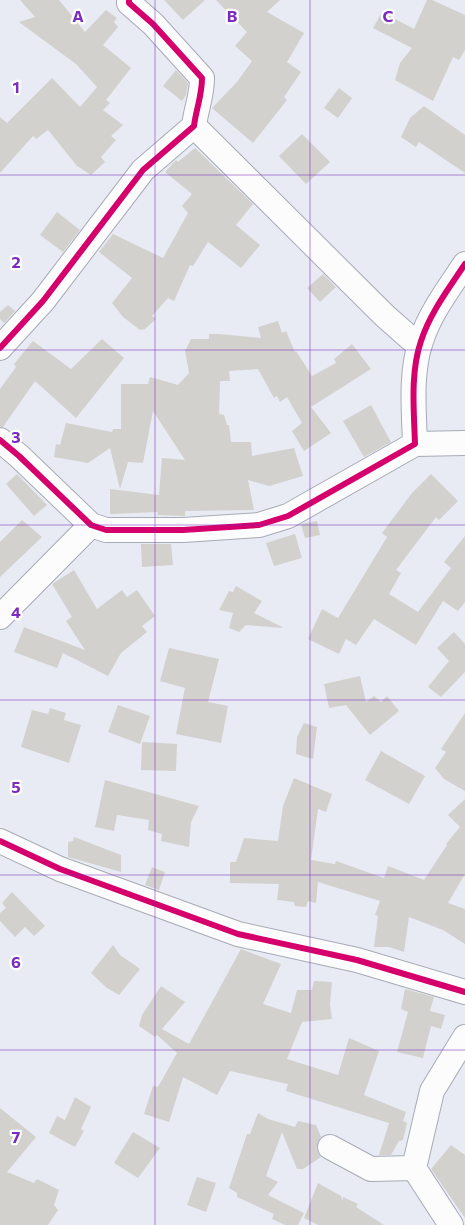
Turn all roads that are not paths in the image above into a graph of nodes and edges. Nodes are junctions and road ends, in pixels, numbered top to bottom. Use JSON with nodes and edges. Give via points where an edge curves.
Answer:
{"nodes":[{"id":1,"x":129,"y":0,"type":"edge"},
{"id":2,"x":194,"y":126,"type":"junction"},
{"id":3,"x":465,"y":264,"type":"edge"},
{"id":4,"x":419,"y":346,"type":"junction"},
{"id":5,"x":0,"y":348,"type":"edge"},
{"id":6,"x":0,"y":440,"type":"edge"},
{"id":7,"x":415,"y":444,"type":"junction"},
{"id":8,"x":465,"y":444,"type":"edge"},
{"id":9,"x":90,"y":525,"type":"junction"},
{"id":10,"x":0,"y":617,"type":"edge"},
{"id":11,"x":0,"y":841,"type":"edge"},
{"id":12,"x":465,"y":992,"type":"edge"},
{"id":13,"x":465,"y":1037,"type":"edge"},
{"id":14,"x":330,"y":1147,"type":"dead end"},
{"id":15,"x":414,"y":1168,"type":"junction"},
{"id":16,"x":451,"y":1225,"type":"edge"}],
"edges":[{"from":1,"to":2,"type":"street","via":[[129,4],[153,24],[202,78],[202,98]]},
{"from":2,"to":4,"type":"street"},
{"from":2,"to":5,"type":"street","via":[[143,170],[42,300]]},
{"from":3,"to":4,"type":"street","via":[[442,298]]},
{"from":4,"to":7,"type":"street","via":[[414,389]]},
{"from":6,"to":9,"type":"street"},
{"from":7,"to":8,"type":"street"},
{"from":7,"to":9,"type":"street","via":[[288,516],[259,525],[150,530],[106,530]]},
{"from":9,"to":10,"type":"street"},
{"from":11,"to":12,"type":"street","via":[[60,869],[238,934],[356,960]]},
{"from":13,"to":15,"type":"street","via":[[432,1091]]},
{"from":14,"to":15,"type":"street","via":[[371,1169]]},
{"from":15,"to":16,"type":"street"}]}
